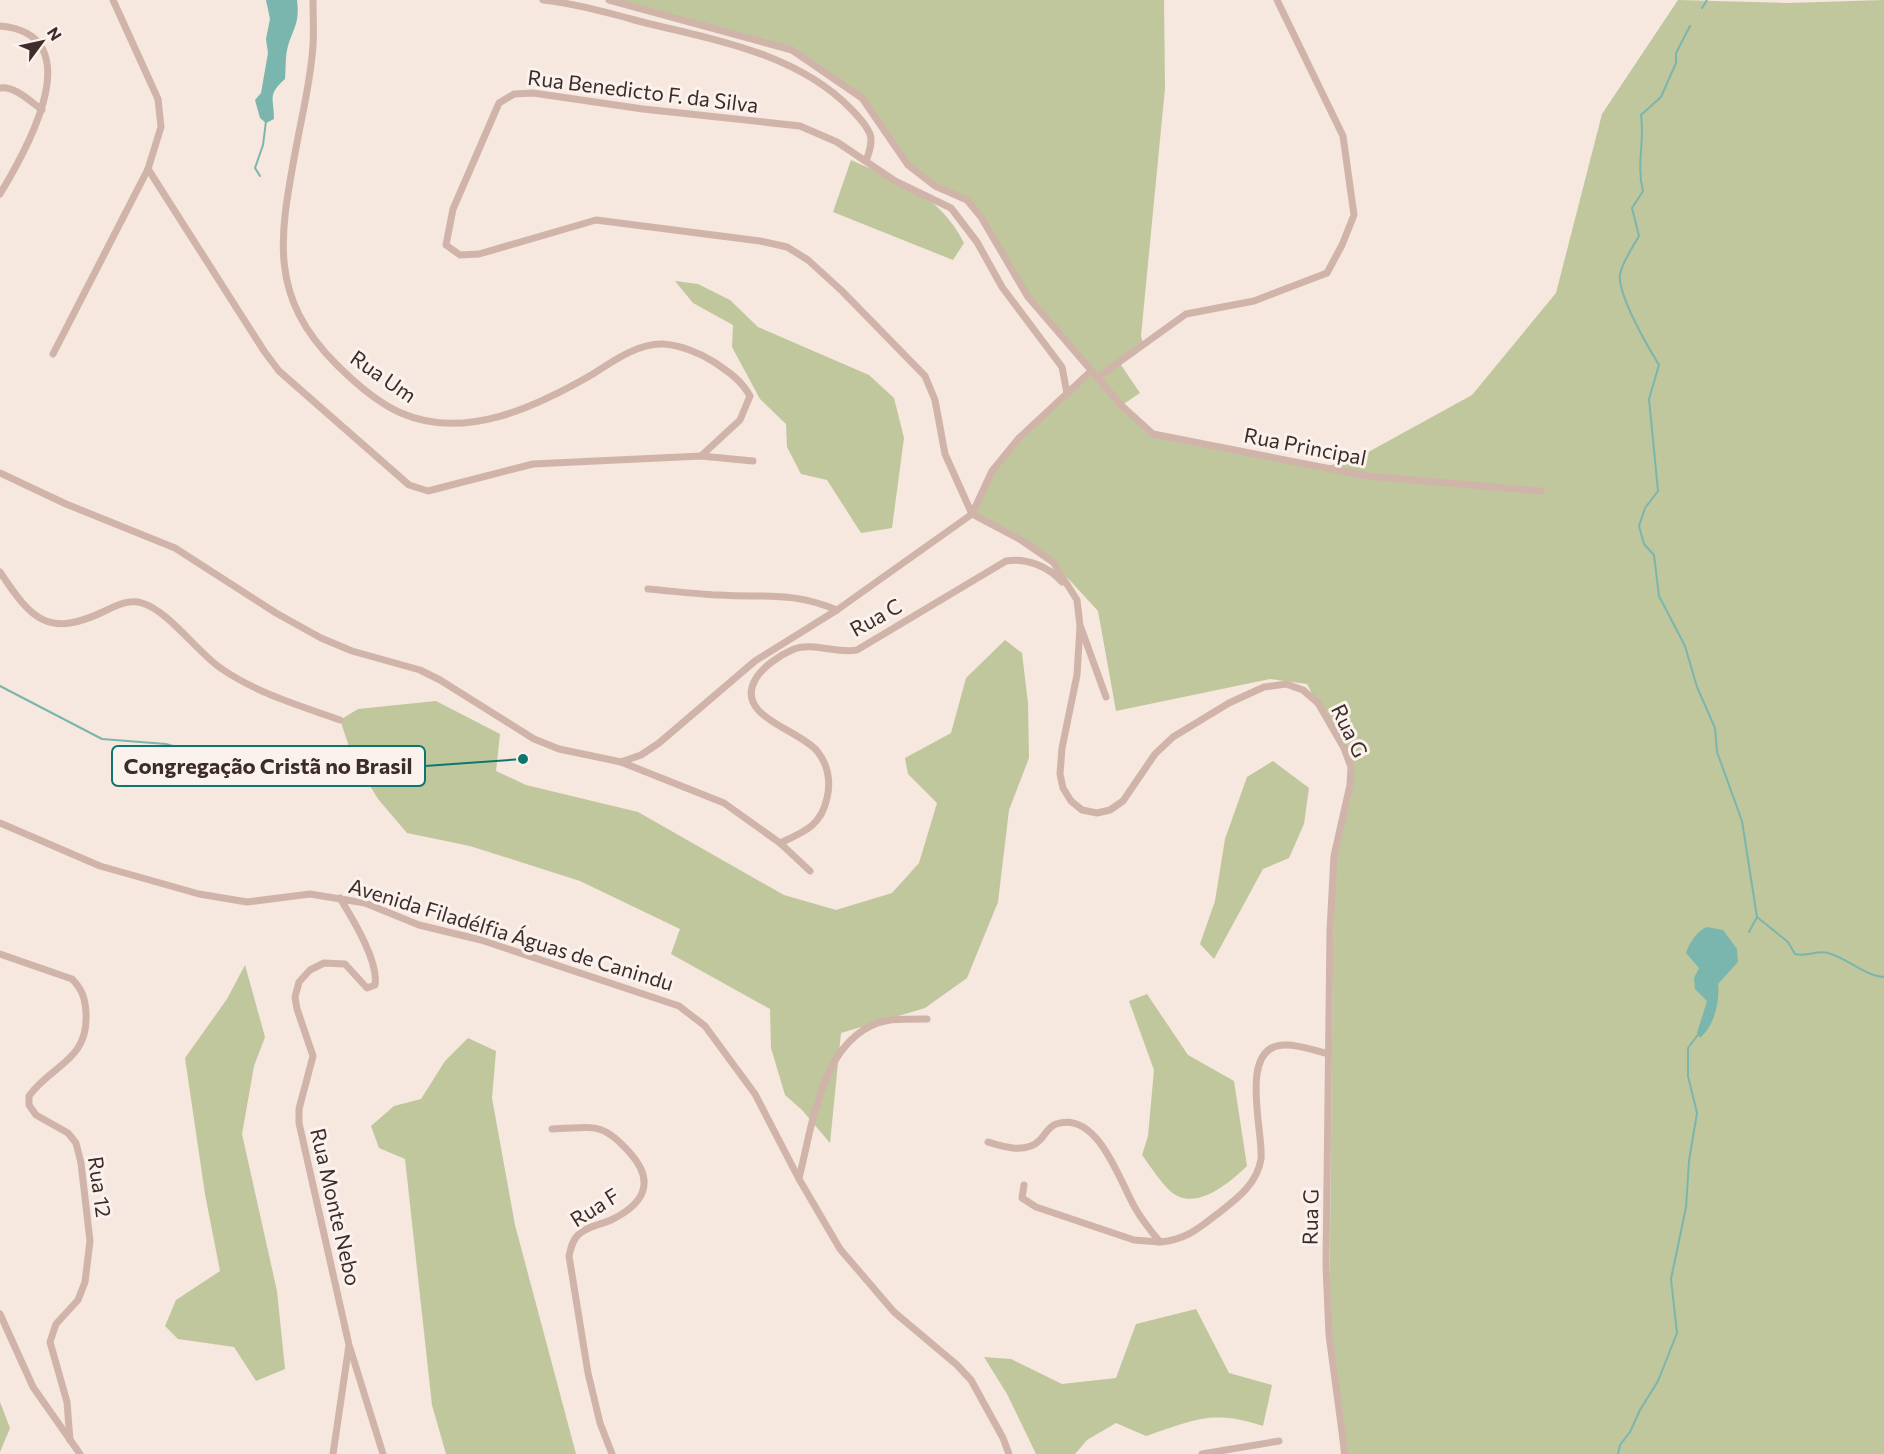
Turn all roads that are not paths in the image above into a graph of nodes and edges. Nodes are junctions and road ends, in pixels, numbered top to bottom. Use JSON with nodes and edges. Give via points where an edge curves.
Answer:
{"nodes":[{"id":1,"x":113,"y":0,"type":"edge"},
{"id":2,"x":314,"y":0,"type":"edge"},
{"id":3,"x":543,"y":0,"type":"edge"},
{"id":4,"x":609,"y":0,"type":"edge"},
{"id":5,"x":1277,"y":0,"type":"edge"},
{"id":6,"x":0,"y":26,"type":"edge"},
{"id":7,"x":0,"y":88,"type":"edge"},
{"id":8,"x":42,"y":110,"type":"junction"},
{"id":9,"x":866,"y":161,"type":"junction"},
{"id":10,"x":148,"y":169,"type":"junction"},
{"id":11,"x":0,"y":194,"type":"edge"},
{"id":12,"x":53,"y":354,"type":"dead end"},
{"id":13,"x":1091,"y":371,"type":"junction"},
{"id":14,"x":1097,"y":378,"type":"junction"},
{"id":15,"x":1067,"y":393,"type":"junction"},
{"id":16,"x":701,"y":456,"type":"junction"},
{"id":17,"x":753,"y":461,"type":"dead end"},
{"id":18,"x":0,"y":473,"type":"edge"},
{"id":19,"x":1541,"y":491,"type":"dead end"},
{"id":20,"x":972,"y":514,"type":"junction"},
{"id":21,"x":0,"y":572,"type":"edge"},
{"id":22,"x":648,"y":589,"type":"dead end"},
{"id":23,"x":1077,"y":600,"type":"junction"},
{"id":24,"x":837,"y":610,"type":"junction"},
{"id":25,"x":1080,"y":626,"type":"junction"},
{"id":26,"x":1106,"y":697,"type":"dead end"},
{"id":27,"x":340,"y":720,"type":"dead end"},
{"id":28,"x":621,"y":762,"type":"junction"},
{"id":29,"x":0,"y":823,"type":"edge"},
{"id":30,"x":780,"y":843,"type":"junction"},
{"id":31,"x":810,"y":871,"type":"dead end"},
{"id":32,"x":340,"y":898,"type":"junction"},
{"id":33,"x":0,"y":954,"type":"edge"},
{"id":34,"x":927,"y":1018,"type":"dead end"},
{"id":35,"x":1329,"y":1054,"type":"junction"},
{"id":36,"x":552,"y":1129,"type":"dead end"},
{"id":37,"x":987,"y":1142,"type":"dead end"},
{"id":38,"x":799,"y":1179,"type":"junction"},
{"id":39,"x":1024,"y":1185,"type":"dead end"},
{"id":40,"x":1160,"y":1242,"type":"junction"},
{"id":41,"x":0,"y":1314,"type":"edge"},
{"id":42,"x":349,"y":1345,"type":"junction"},
{"id":43,"x":70,"y":1440,"type":"junction"},
{"id":44,"x":1279,"y":1441,"type":"dead end"},
{"id":45,"x":80,"y":1454,"type":"edge"},
{"id":46,"x":333,"y":1454,"type":"edge"},
{"id":47,"x":383,"y":1454,"type":"edge"},
{"id":48,"x":612,"y":1454,"type":"edge"},
{"id":49,"x":1009,"y":1454,"type":"edge"},
{"id":50,"x":1202,"y":1454,"type":"edge"},
{"id":51,"x":1345,"y":1454,"type":"edge"}],
"edges":[{"from":1,"to":10,"type":"street","via":[[158,99],[161,127]]},
{"from":2,"to":16,"type":"street","name":"Rua Um","via":[[314,47],[284,205],[282,236],[289,291],[322,350],[346,374],[398,412],[420,421],[464,425],[536,403],[629,352],[648,346],[663,344],[700,354],[743,384],[750,396],[740,420]]},
{"from":3,"to":9,"type":"street","via":[[720,42],[765,55],[811,77],[862,120],[871,135]]},
{"from":4,"to":13,"type":"street","name":"Rua Principal","via":[[792,50],[862,99],[908,165],[935,186],[967,200],[1028,297]]},
{"from":5,"to":14,"type":"street","via":[[1343,136],[1354,216],[1342,245],[1327,273],[1254,301],[1186,314]]},
{"from":6,"to":8,"type":"street","via":[[23,30],[45,52],[49,72]]},
{"from":7,"to":8,"type":"street","via":[[20,94]]},
{"from":8,"to":11,"type":"street"},
{"from":9,"to":15,"type":"street","name":"Rua Benedicto F. da Silva","via":[[895,181],[951,208],[977,242],[1002,287],[1062,367]]},
{"from":9,"to":20,"type":"street","name":"Rua Benedicto F. da Silva","via":[[837,142],[800,126],[533,93],[514,94],[499,103],[490,122],[453,208],[446,245],[460,255],[479,254],[596,220],[787,247],[842,291],[925,376],[935,400],[945,454]]},
{"from":10,"to":12,"type":"street"},
{"from":10,"to":16,"type":"street","via":[[279,371],[410,485],[428,491],[533,464]]},
{"from":13,"to":14,"type":"street","name":"Rua Principal"},
{"from":13,"to":15,"type":"street"},
{"from":14,"to":19,"type":"street","name":"Rua Principal","via":[[1153,434],[1367,476]]},
{"from":15,"to":20,"type":"street","via":[[1019,438],[992,471]]},
{"from":16,"to":17,"type":"street"},
{"from":18,"to":28,"type":"street","via":[[175,548],[321,638],[440,680],[534,740]]},
{"from":20,"to":23,"type":"street","name":"Rua G","via":[[1053,562]]},
{"from":20,"to":24,"type":"street"},
{"from":21,"to":27,"type":"street","via":[[28,612],[57,624],[74,624],[129,602],[141,603],[156,610],[196,649],[251,687]]},
{"from":22,"to":24,"type":"street","via":[[781,595],[810,599]]},
{"from":23,"to":25,"type":"street","name":"Rua G"},
{"from":23,"to":30,"type":"street","name":"Rua C","via":[[1056,576],[1036,563],[1006,561],[858,650],[796,648],[778,657],[758,674],[750,698],[768,719],[806,740],[818,752],[827,769],[829,788],[821,819]]},
{"from":24,"to":28,"type":"street","via":[[755,660],[659,743]]},
{"from":25,"to":26,"type":"street"},
{"from":25,"to":35,"type":"street","name":"Rua G","via":[[1077,675],[1060,774],[1071,801],[1083,810],[1110,810],[1123,801],[1155,754],[1173,737],[1264,687],[1286,684],[1303,690],[1318,704],[1344,748],[1351,767],[1334,856]]},
{"from":28,"to":30,"type":"street","via":[[724,803]]},
{"from":29,"to":32,"type":"street","name":"Avenida Filadélfia Águas de Canindu","via":[[100,866],[199,894],[247,902],[310,894]]},
{"from":30,"to":31,"type":"street"},
{"from":32,"to":38,"type":"street","name":"Avenida Filadélfia Águas de Canindu","via":[[679,1006],[705,1026],[755,1094]]},
{"from":32,"to":42,"type":"street","name":"Rua Monte Nebo","via":[[358,927],[374,970],[375,985],[367,988],[345,964],[336,961],[310,970],[299,982],[295,997],[314,1056],[298,1109],[299,1123]]},
{"from":33,"to":43,"type":"street","name":"Rua 12","via":[[72,979],[85,999],[81,1044],[74,1057],[29,1096],[29,1105],[36,1115],[68,1133],[76,1143],[81,1163],[90,1241],[85,1281],[78,1300],[56,1324],[50,1342],[67,1402]]},
{"from":34,"to":38,"type":"street","via":[[888,1021],[846,1042],[832,1064]]},
{"from":35,"to":40,"type":"street","via":[[1282,1044],[1270,1050],[1257,1077],[1261,1160],[1250,1184],[1237,1200],[1188,1236]]},
{"from":35,"to":51,"type":"street","name":"Rua G","via":[[1326,1266],[1329,1335]]},
{"from":36,"to":48,"type":"street","name":"Rua F","via":[[601,1128],[610,1132],[639,1163],[645,1176],[644,1190],[636,1202],[611,1220],[580,1234],[569,1256],[588,1373]]},
{"from":37,"to":40,"type":"street","via":[[1023,1149],[1055,1125],[1064,1123],[1086,1130],[1107,1152],[1135,1209]]},
{"from":38,"to":49,"type":"street","name":"Avenida Filadélfia Águas de Canindu","via":[[840,1249],[894,1312],[971,1380]]},
{"from":39,"to":40,"type":"street","via":[[1022,1198],[1036,1207],[1134,1240]]},
{"from":41,"to":43,"type":"street","via":[[33,1387]]},
{"from":42,"to":46,"type":"street","name":"Rua Monte Nebo"},
{"from":42,"to":47,"type":"street"},
{"from":43,"to":45,"type":"street"},
{"from":44,"to":50,"type":"street"}]}
